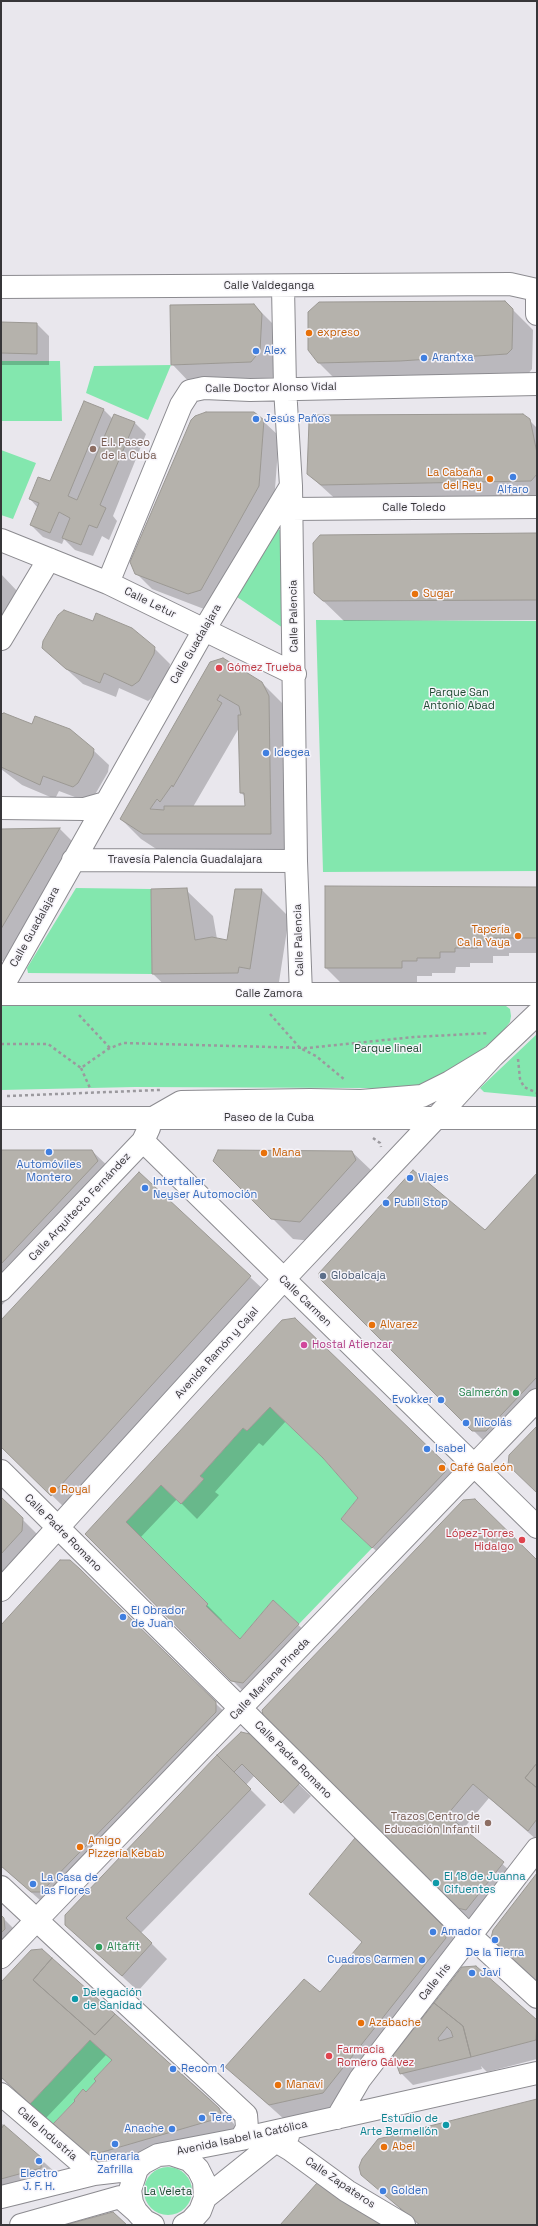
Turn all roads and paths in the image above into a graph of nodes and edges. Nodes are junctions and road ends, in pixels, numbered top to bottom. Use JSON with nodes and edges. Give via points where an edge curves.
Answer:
{"nodes":[{"id":1,"x":283,"y":286,"type":"junction"},
{"id":2,"x":1,"y":287,"type":"edge"},
{"id":3,"x":537,"y":290,"type":"edge"},
{"id":4,"x":537,"y":314,"type":"edge"},
{"id":5,"x":537,"y":384,"type":"edge"},
{"id":6,"x":285,"y":388,"type":"junction"},
{"id":7,"x":291,"y":486,"type":"junction"},
{"id":8,"x":537,"y":507,"type":"edge"},
{"id":9,"x":291,"y":509,"type":"junction"},
{"id":10,"x":1,"y":540,"type":"edge"},
{"id":11,"x":49,"y":559,"type":"junction"},
{"id":12,"x":108,"y":583,"type":"junction"},
{"id":13,"x":204,"y":630,"type":"junction"},
{"id":14,"x":1,"y":639,"type":"edge"},
{"id":15,"x":295,"y":674,"type":"junction"},
{"id":16,"x":105,"y":803,"type":"junction"},
{"id":17,"x":1,"y":808,"type":"edge"},
{"id":18,"x":73,"y":860,"type":"junction"},
{"id":19,"x":296,"y":860,"type":"junction"},
{"id":20,"x":1,"y":989,"type":"edge"},
{"id":21,"x":1,"y":994,"type":"edge"},
{"id":22,"x":301,"y":994,"type":"junction"},
{"id":23,"x":537,"y":994,"type":"edge"},
{"id":24,"x":264,"y":1008,"type":"dead end"},
{"id":25,"x":76,"y":1011,"type":"dead end"},
{"id":26,"x":537,"y":1014,"type":"edge"},
{"id":27,"x":492,"y":1034,"type":"dead end"},
{"id":28,"x":1,"y":1044,"type":"edge"},
{"id":29,"x":110,"y":1048,"type":"junction"},
{"id":30,"x":300,"y":1048,"type":"junction"},
{"id":31,"x":493,"y":1056,"type":"junction"},
{"id":32,"x":81,"y":1068,"type":"junction"},
{"id":33,"x":348,"y":1083,"type":"dead end"},
{"id":34,"x":90,"y":1088,"type":"dead end"},
{"id":35,"x":1,"y":1118,"type":"edge"},
{"id":36,"x":436,"y":1118,"type":"junction"},
{"id":37,"x":537,"y":1118,"type":"edge"},
{"id":38,"x":150,"y":1119,"type":"junction"},
{"id":39,"x":143,"y":1141,"type":"junction"},
{"id":40,"x":283,"y":1280,"type":"junction"},
{"id":41,"x":1,"y":1290,"type":"edge"},
{"id":42,"x":537,"y":1400,"type":"edge"},
{"id":43,"x":474,"y":1466,"type":"junction"},
{"id":44,"x":1,"y":1471,"type":"edge"},
{"id":45,"x":537,"y":1527,"type":"edge"},
{"id":46,"x":58,"y":1528,"type":"junction"},
{"id":47,"x":1,"y":1590,"type":"edge"},
{"id":48,"x":242,"y":1709,"type":"junction"},
{"id":49,"x":537,"y":1849,"type":"edge"},
{"id":50,"x":1,"y":1887,"type":"edge"},
{"id":51,"x":36,"y":1918,"type":"junction"},
{"id":52,"x":472,"y":1936,"type":"junction"},
{"id":53,"x":1,"y":1957,"type":"edge"},
{"id":54,"x":537,"y":1996,"type":"edge"},
{"id":55,"x":537,"y":2072,"type":"edge"},
{"id":56,"x":1,"y":2094,"type":"edge"},
{"id":57,"x":332,"y":2119,"type":"junction"},
{"id":58,"x":242,"y":2139,"type":"junction"},
{"id":59,"x":276,"y":2141,"type":"junction"},
{"id":60,"x":158,"y":2155,"type":"junction"},
{"id":61,"x":137,"y":2169,"type":"junction"},
{"id":62,"x":94,"y":2174,"type":"junction"},
{"id":63,"x":1,"y":2197,"type":"edge"},
{"id":64,"x":205,"y":2198,"type":"junction"},
{"id":65,"x":136,"y":2212,"type":"junction"},
{"id":66,"x":21,"y":2225,"type":"edge"},
{"id":67,"x":153,"y":2225,"type":"edge"},
{"id":68,"x":184,"y":2225,"type":"edge"},
{"id":69,"x":404,"y":2225,"type":"edge"}],
"edges":[{"from":1,"to":2,"type":"street","name":"Calle Valdeganga"},
{"from":1,"to":3,"type":"street","name":"Calle Valdeganga","via":[[510,284]]},
{"from":1,"to":6,"type":"street","name":"Calle Palencia"},
{"from":3,"to":4,"type":"street"},
{"from":5,"to":6,"type":"street","name":"Calle Doctor Alonso Vidal"},
{"from":6,"to":7,"type":"street","name":"Calle Palencia"},
{"from":6,"to":12,"type":"street","name":"Calle Doctor Alonso Vidal","via":[[204,388],[190,391],[180,405]]},
{"from":7,"to":9,"type":"street","name":"Calle Palencia"},
{"from":7,"to":13,"type":"street","name":"Calle Guadalajara"},
{"from":8,"to":9,"type":"street","name":"Calle Toledo"},
{"from":9,"to":15,"type":"street","name":"Calle Palencia"},
{"from":10,"to":11,"type":"street","name":"Calle Letur"},
{"from":11,"to":12,"type":"street","name":"Calle Letur"},
{"from":11,"to":14,"type":"street"},
{"from":12,"to":13,"type":"street","name":"Calle Letur"},
{"from":13,"to":15,"type":"street","name":"Calle Letur"},
{"from":13,"to":16,"type":"street","name":"Calle Guadalajara"},
{"from":15,"to":19,"type":"street","name":"Calle Palencia"},
{"from":16,"to":17,"type":"street","via":[[84,809]]},
{"from":16,"to":18,"type":"street","name":"Calle Guadalajara"},
{"from":18,"to":19,"type":"street","name":"Travesía Palencia Guadalajara"},
{"from":18,"to":20,"type":"street","name":"Calle Guadalajara"},
{"from":19,"to":22,"type":"street","name":"Calle Palencia"},
{"from":21,"to":22,"type":"street","name":"Calle Zamora"},
{"from":22,"to":23,"type":"street","name":"Calle Zamora"},
{"from":24,"to":30,"type":"path"},
{"from":25,"to":29,"type":"path"},
{"from":26,"to":31,"type":"street"},
{"from":27,"to":30,"type":"path","via":[[484,1032],[414,1037]]},
{"from":28,"to":32,"type":"path","via":[[48,1044]]},
{"from":29,"to":30,"type":"path","via":[[123,1043]]},
{"from":29,"to":32,"type":"path"},
{"from":30,"to":33,"type":"path","via":[[316,1056]]},
{"from":31,"to":36,"type":"street","name":"Avenida Ramón y Cajal"},
{"from":31,"to":38,"type":"street","via":[[422,1096],[361,1101],[181,1102]]},
{"from":32,"to":34,"type":"path"},
{"from":35,"to":38,"type":"street","name":"Paseo de la Cuba"},
{"from":36,"to":37,"type":"street","name":"Paseo de la Cuba"},
{"from":36,"to":38,"type":"street","name":"Paseo de la Cuba"},
{"from":36,"to":40,"type":"street","name":"Avenida Ramón y Cajal"},
{"from":38,"to":39,"type":"street","name":"Calle Arquitecto Fernández","via":[[149,1131]]},
{"from":39,"to":40,"type":"street","name":"Calle Carmen"},
{"from":39,"to":41,"type":"street","name":"Calle Arquitecto Fernández"},
{"from":40,"to":43,"type":"street","name":"Calle Carmen"},
{"from":40,"to":46,"type":"street","name":"Avenida Ramón y Cajal"},
{"from":42,"to":43,"type":"street","name":"Calle Mariana Pineda"},
{"from":43,"to":45,"type":"street","name":"Calle Carmen"},
{"from":43,"to":48,"type":"street","name":"Calle Mariana Pineda"},
{"from":44,"to":46,"type":"street","name":"Calle Padre Romano"},
{"from":46,"to":47,"type":"street","name":"Avenida Ramón y Cajal"},
{"from":46,"to":48,"type":"street","name":"Calle Padre Romano"},
{"from":48,"to":51,"type":"street","name":"Calle Mariana Pineda"},
{"from":48,"to":52,"type":"street","name":"Calle Padre Romano"},
{"from":49,"to":52,"type":"street","name":"Calle Iris"},
{"from":50,"to":51,"type":"street"},
{"from":51,"to":53,"type":"street","name":"Calle Mariana Pineda"},
{"from":51,"to":58,"type":"street","via":[[246,2114],[246,2128]]},
{"from":52,"to":54,"type":"street","name":"Calle Padre Romano"},
{"from":52,"to":57,"type":"street","name":"Calle Iris","via":[[360,2078]]},
{"from":55,"to":57,"type":"street","name":"Avenida Isabel la Católica"},
{"from":56,"to":62,"type":"street","name":"Calle Industria"},
{"from":57,"to":58,"type":"street","name":"Avenida Isabel la Católica"},
{"from":57,"to":59,"type":"street","name":"Avenida Isabel la Católica"},
{"from":58,"to":60,"type":"street","name":"Avenida Isabel la Católica"},
{"from":59,"to":64,"type":"street","name":"Avenida Isabel la Católica"},
{"from":59,"to":69,"type":"street","name":"Calle Zapateros","via":[[347,2191]]},
{"from":60,"to":61,"type":"street"},
{"from":60,"to":64,"type":"street","via":[[171,2154],[189,2160],[204,2181]]},
{"from":61,"to":62,"type":"street"},
{"from":61,"to":65,"type":"street","via":[[130,2190]]},
{"from":62,"to":63,"type":"street"},
{"from":64,"to":68,"type":"street","via":[[200,2211]]},
{"from":65,"to":66,"type":"street","via":[[120,2197]]},
{"from":65,"to":67,"type":"street"}]}
